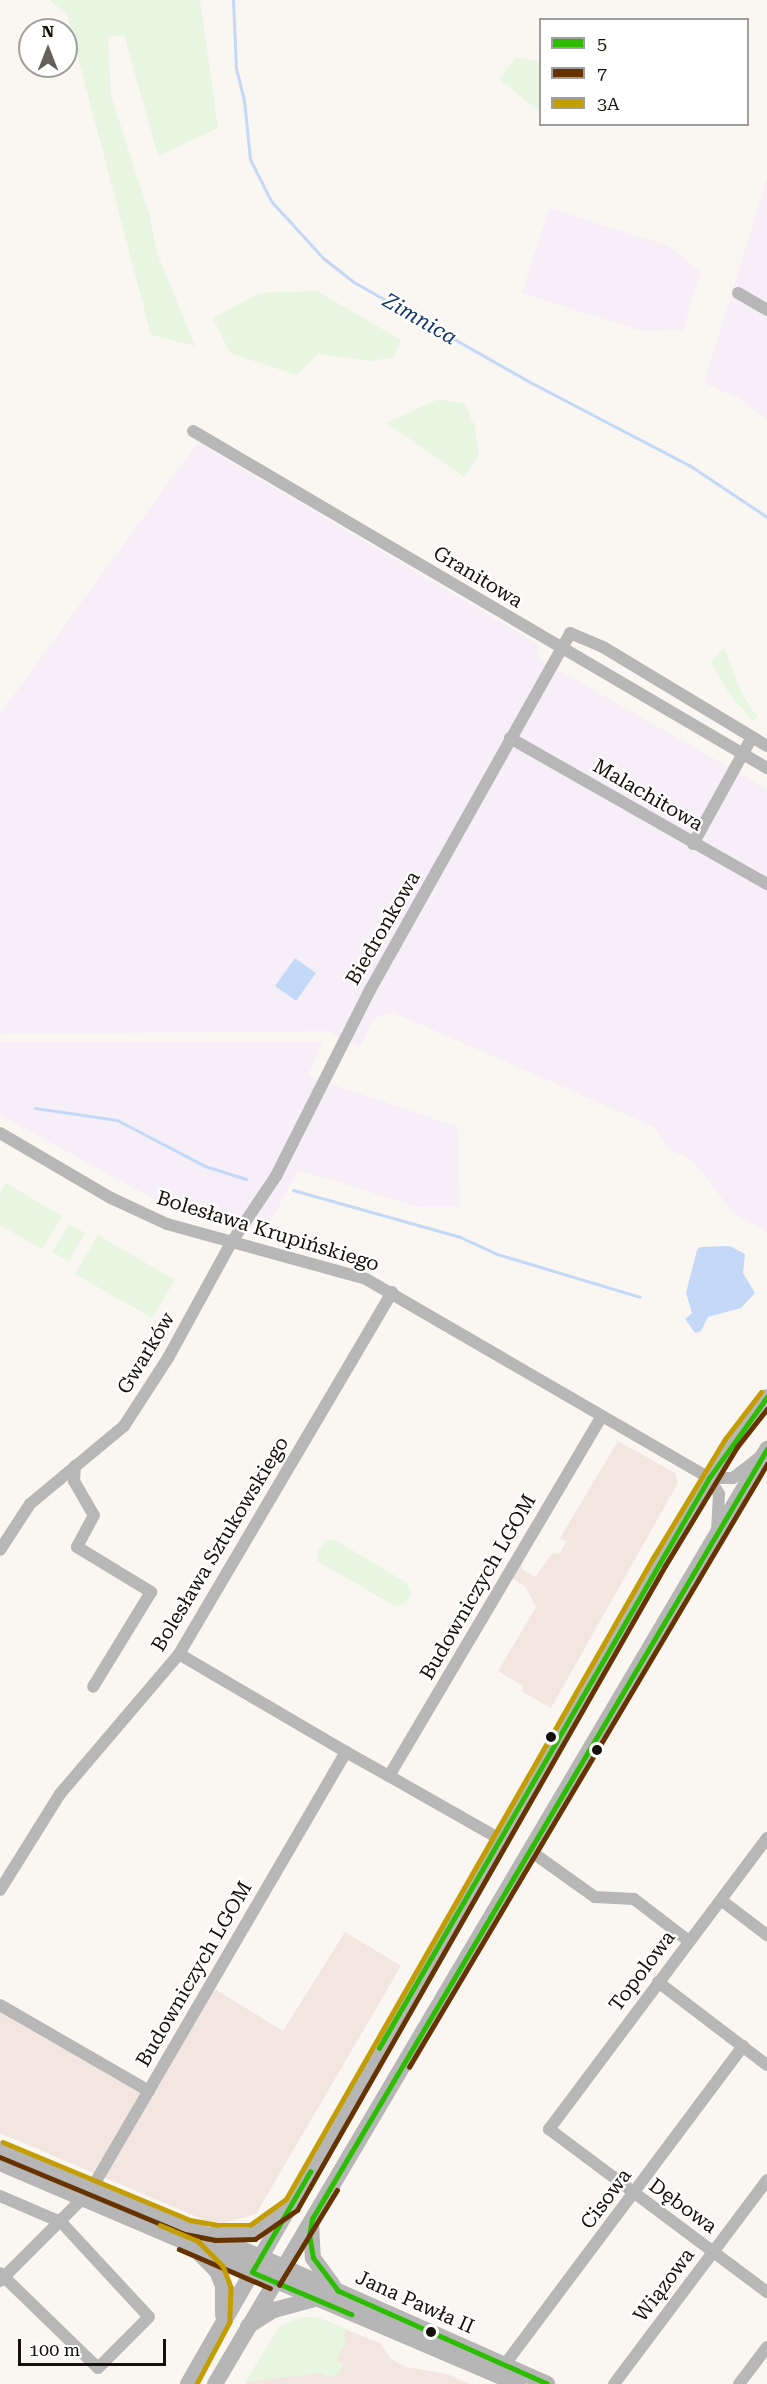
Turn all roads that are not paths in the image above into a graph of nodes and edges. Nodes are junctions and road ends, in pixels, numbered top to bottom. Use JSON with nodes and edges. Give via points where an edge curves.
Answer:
{"nodes":[{"id":1,"x":738,"y":293,"type":"dead end"},
{"id":2,"x":767,"y":310,"type":"edge"},
{"id":3,"x":193,"y":431,"type":"dead end"},
{"id":4,"x":562,"y":649,"type":"junction"},
{"id":5,"x":752,"y":737,"type":"junction"},
{"id":6,"x":510,"y":738,"type":"junction"},
{"id":7,"x":767,"y":746,"type":"edge"},
{"id":8,"x":744,"y":754,"type":"junction"},
{"id":9,"x":767,"y":768,"type":"edge"},
{"id":10,"x":693,"y":844,"type":"junction"},
{"id":11,"x":767,"y":884,"type":"edge"},
{"id":12,"x":0,"y":1133,"type":"edge"},
{"id":13,"x":231,"y":1243,"type":"junction"},
{"id":14,"x":392,"y":1292,"type":"junction"},
{"id":15,"x":767,"y":1396,"type":"edge"},
{"id":16,"x":602,"y":1417,"type":"junction"},
{"id":17,"x":765,"y":1452,"type":"edge"},
{"id":18,"x":75,"y":1466,"type":"junction"},
{"id":19,"x":709,"y":1478,"type":"junction"},
{"id":20,"x":717,"y":1528,"type":"junction"},
{"id":21,"x":0,"y":1550,"type":"edge"},
{"id":22,"x":179,"y":1654,"type":"junction"},
{"id":23,"x":93,"y":1687,"type":"dead end"},
{"id":24,"x":346,"y":1752,"type":"junction"},
{"id":25,"x":389,"y":1776,"type":"junction"},
{"id":26,"x":767,"y":1838,"type":"edge"},
{"id":27,"x":501,"y":1839,"type":"junction"},
{"id":28,"x":529,"y":1850,"type":"junction"},
{"id":29,"x":0,"y":1890,"type":"edge"},
{"id":30,"x":721,"y":1900,"type":"junction"},
{"id":31,"x":767,"y":1935,"type":"edge"},
{"id":32,"x":689,"y":1941,"type":"junction"},
{"id":33,"x":658,"y":1982,"type":"junction"},
{"id":34,"x":0,"y":2005,"type":"edge"},
{"id":35,"x":743,"y":2046,"type":"junction"},
{"id":36,"x":767,"y":2065,"type":"edge"},
{"id":37,"x":149,"y":2091,"type":"junction"},
{"id":38,"x":549,"y":2129,"type":"joint"},
{"id":39,"x":0,"y":2149,"type":"edge"},
{"id":40,"x":0,"y":2163,"type":"edge"},
{"id":41,"x":767,"y":2180,"type":"edge"},
{"id":42,"x":87,"y":2193,"type":"junction"},
{"id":43,"x":635,"y":2194,"type":"junction"},
{"id":44,"x":0,"y":2196,"type":"edge"},
{"id":45,"x":292,"y":2204,"type":"junction"},
{"id":46,"x":312,"y":2219,"type":"junction"},
{"id":47,"x":61,"y":2222,"type":"junction"},
{"id":48,"x":188,"y":2227,"type":"junction"},
{"id":49,"x":193,"y":2247,"type":"junction"},
{"id":50,"x":714,"y":2252,"type":"junction"},
{"id":51,"x":257,"y":2265,"type":"junction"},
{"id":52,"x":277,"y":2274,"type":"junction"},
{"id":53,"x":1,"y":2277,"type":"edge"},
{"id":54,"x":338,"y":2291,"type":"junction"},
{"id":55,"x":767,"y":2292,"type":"edge"},
{"id":56,"x":315,"y":2299,"type":"junction"},
{"id":57,"x":223,"y":2320,"type":"junction"},
{"id":58,"x":248,"y":2327,"type":"junction"},
{"id":59,"x":767,"y":2348,"type":"edge"},
{"id":60,"x":501,"y":2370,"type":"junction"},
{"id":61,"x":188,"y":2384,"type":"edge"},
{"id":62,"x":215,"y":2384,"type":"edge"},
{"id":63,"x":518,"y":2384,"type":"edge"},
{"id":64,"x":547,"y":2384,"type":"edge"},
{"id":65,"x":614,"y":2384,"type":"edge"},
{"id":66,"x":740,"y":2384,"type":"edge"}],
"edges":[{"from":1,"to":2,"type":"street"},
{"from":3,"to":4,"type":"street","name":"Granitowa"},
{"from":4,"to":5,"type":"street","name":"Biedronkowa","via":[[570,633],[603,647]]},
{"from":4,"to":6,"type":"street","name":"Biedronkowa"},
{"from":4,"to":8,"type":"street","name":"Granitowa"},
{"from":5,"to":7,"type":"street"},
{"from":5,"to":8,"type":"street"},
{"from":6,"to":10,"type":"street","name":"Malachitowa"},
{"from":6,"to":13,"type":"street","name":"Biedronkowa","via":[[370,990],[276,1176]]},
{"from":8,"to":9,"type":"street","name":"Granitowa"},
{"from":8,"to":10,"type":"street"},
{"from":10,"to":11,"type":"street","name":"Malachitowa"},
{"from":12,"to":13,"type":"street","name":"Bolesława Krupińskiego","via":[[111,1198],[167,1224]]},
{"from":13,"to":14,"type":"street","name":"Bolesława Krupińskiego","via":[[346,1272]]},
{"from":13,"to":18,"type":"street","name":"Gwarków","via":[[168,1358],[124,1426]]},
{"from":14,"to":16,"type":"street","name":"Bolesława Krupińskiego"},
{"from":14,"to":22,"type":"street","name":"Bolesława Sztukowskiego"},
{"from":15,"to":19,"type":"main road"},
{"from":16,"to":19,"type":"street","name":"Bolesława Krupińskiego"},
{"from":16,"to":25,"type":"street","name":"Budowniczych LGOM"},
{"from":17,"to":19,"type":"street","via":[[733,1478]]},
{"from":17,"to":20,"type":"main road"},
{"from":18,"to":21,"type":"street","name":"Gwarków","via":[[30,1504]]},
{"from":18,"to":23,"type":"street","via":[[74,1481],[94,1515],[77,1547],[151,1592]]},
{"from":19,"to":20,"type":"street","via":[[719,1494]]},
{"from":19,"to":27,"type":"main road"},
{"from":20,"to":28,"type":"main road"},
{"from":22,"to":24,"type":"street"},
{"from":22,"to":29,"type":"street","name":"Bolesława Sztukowskiego","via":[[60,1794]]},
{"from":24,"to":25,"type":"street"},
{"from":24,"to":37,"type":"street","name":"Budowniczych LGOM"},
{"from":25,"to":27,"type":"street"},
{"from":26,"to":30,"type":"street","name":"Topolowa"},
{"from":27,"to":45,"type":"main road"},
{"from":28,"to":32,"type":"street","via":[[595,1897],[634,1899]]},
{"from":28,"to":46,"type":"main road"},
{"from":30,"to":31,"type":"street"},
{"from":30,"to":32,"type":"street","name":"Topolowa"},
{"from":32,"to":33,"type":"street","name":"Topolowa"},
{"from":33,"to":35,"type":"street"},
{"from":33,"to":38,"type":"street","name":"Topolowa"},
{"from":34,"to":37,"type":"street","name":"Budowniczych LGOM"},
{"from":35,"to":36,"type":"street"},
{"from":35,"to":43,"type":"street","name":"Cisowa"},
{"from":37,"to":42,"type":"street","name":"Budowniczych LGOM"},
{"from":38,"to":43,"type":"street","name":"Dębowa"},
{"from":39,"to":42,"type":"main road","name":"Jana Pawła II"},
{"from":40,"to":42,"type":"main road","name":"Jana Pawła II"},
{"from":41,"to":50,"type":"street","name":"Wiązowa"},
{"from":42,"to":47,"type":"street","name":"Budowniczych LGOM"},
{"from":42,"to":48,"type":"main road","name":"Jana Pawła II"},
{"from":42,"to":49,"type":"main road","name":"Jana Pawła II"},
{"from":43,"to":50,"type":"street","name":"Dębowa"},
{"from":43,"to":60,"type":"street","name":"Cisowa"},
{"from":44,"to":47,"type":"street"},
{"from":45,"to":48,"type":"main road","via":[[271,2223],[240,2235]]},
{"from":45,"to":51,"type":"main road"},
{"from":46,"to":52,"type":"main road"},
{"from":46,"to":54,"type":"main road","via":[[309,2236],[313,2258]]},
{"from":47,"to":53,"type":"street","name":"Budowniczych LGOM"},
{"from":47,"to":53,"type":"street","via":[[149,2317],[98,2368]]},
{"from":48,"to":51,"type":"main road","name":"Jana Pawła II"},
{"from":49,"to":51,"type":"main road","name":"Jana Pawła II"},
{"from":49,"to":57,"type":"main road","via":[[217,2271],[223,2286]]},
{"from":50,"to":55,"type":"street","name":"Dębowa"},
{"from":50,"to":65,"type":"street","name":"Wiązowa"},
{"from":51,"to":52,"type":"main road","name":"Jana Pawła II"},
{"from":51,"to":57,"type":"main road"},
{"from":52,"to":54,"type":"main road","name":"Jana Pawła II"},
{"from":52,"to":56,"type":"main road","name":"Jana Pawła II"},
{"from":52,"to":58,"type":"main road"},
{"from":54,"to":60,"type":"main road","name":"Jana Pawła II"},
{"from":56,"to":58,"type":"main road","via":[[279,2308]]},
{"from":56,"to":60,"type":"main road","name":"Jana Pawła II"},
{"from":57,"to":61,"type":"main road"},
{"from":58,"to":62,"type":"main road"},
{"from":59,"to":66,"type":"street"},
{"from":60,"to":63,"type":"main road","name":"Jana Pawła II"},
{"from":60,"to":64,"type":"main road","name":"Jana Pawła II"}]}
